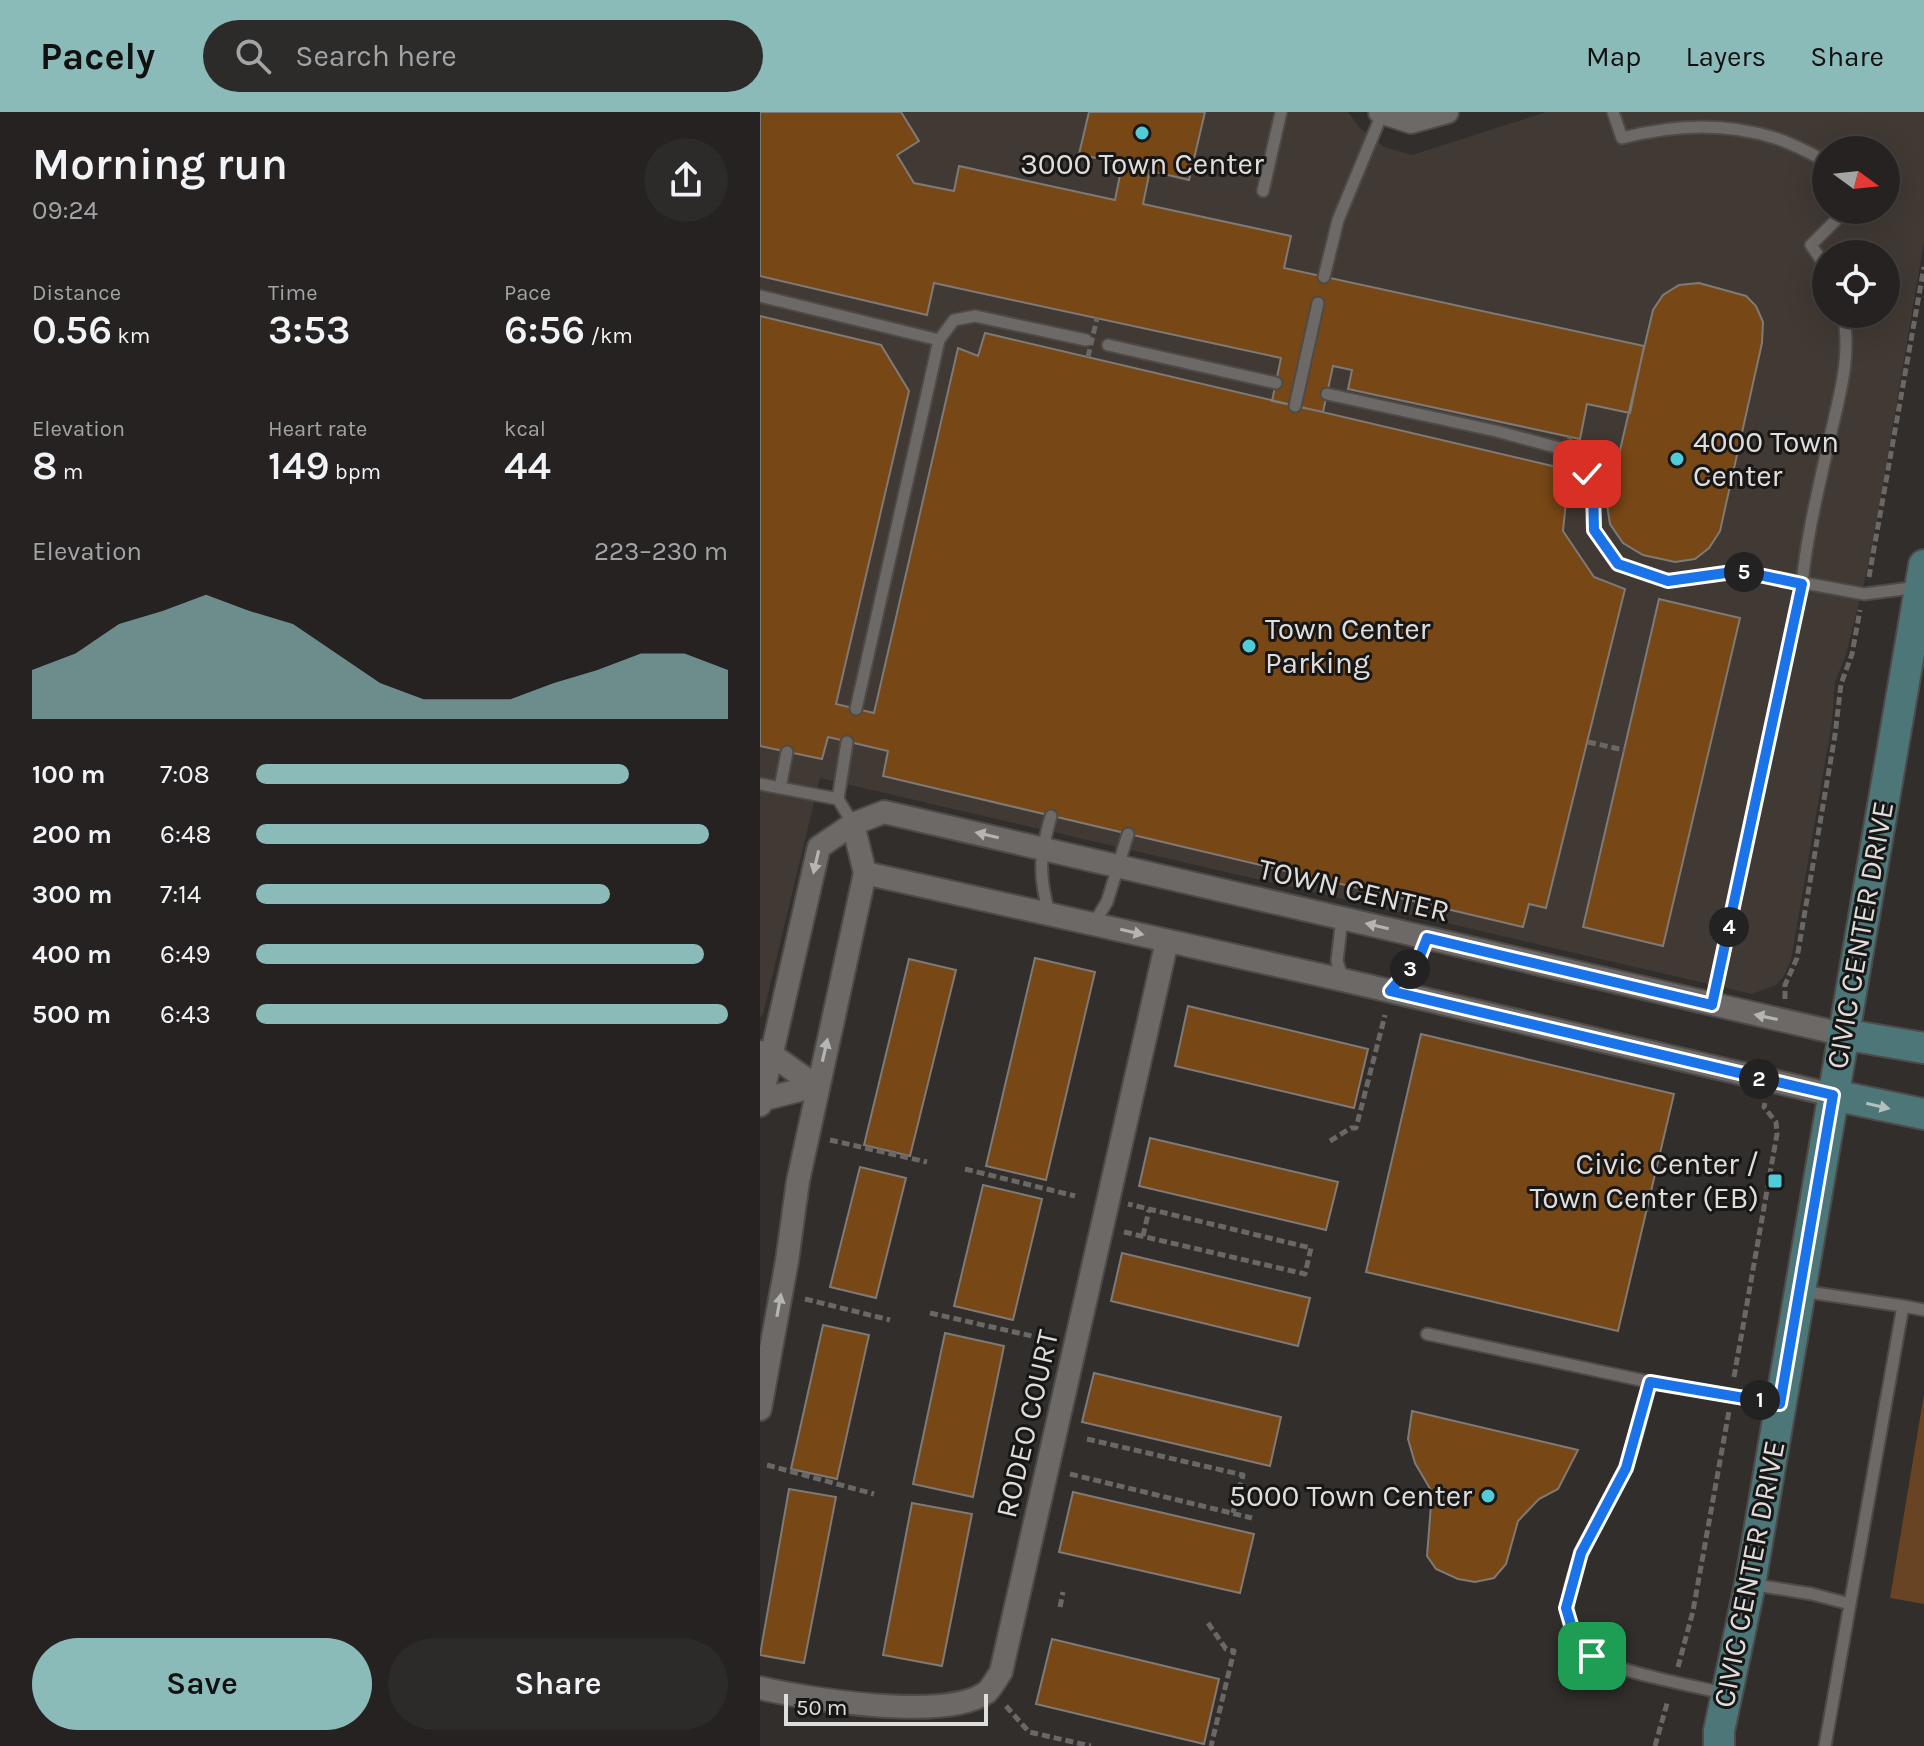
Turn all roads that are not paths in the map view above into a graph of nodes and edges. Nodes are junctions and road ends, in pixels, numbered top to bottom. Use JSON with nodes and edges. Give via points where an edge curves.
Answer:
{"nodes":[{"id":1,"x":1281,"y":112,"type":"edge"},
{"id":2,"x":1447,"y":112,"type":"edge"},
{"id":3,"x":1613,"y":112,"type":"edge"},
{"id":4,"x":1381,"y":113,"type":"edge"},
{"id":5,"x":1812,"y":155,"type":"edge"},
{"id":6,"x":1263,"y":191,"type":"dead end"},
{"id":7,"x":1832,"y":224,"type":"edge"},
{"id":8,"x":1816,"y":240,"type":"edge"},
{"id":9,"x":1324,"y":277,"type":"dead end"},
{"id":10,"x":760,"y":296,"type":"edge"},
{"id":11,"x":1318,"y":303,"type":"dead end"},
{"id":12,"x":1846,"y":328,"type":"edge"},
{"id":13,"x":939,"y":340,"type":"junction"},
{"id":14,"x":1086,"y":340,"type":"dead end"},
{"id":15,"x":1108,"y":345,"type":"dead end"},
{"id":16,"x":1276,"y":383,"type":"dead end"},
{"id":17,"x":1327,"y":394,"type":"dead end"},
{"id":18,"x":1295,"y":406,"type":"dead end"},
{"id":19,"x":1559,"y":448,"type":"dead end"},
{"id":20,"x":1572,"y":460,"type":"dead end"},
{"id":21,"x":1923,"y":580,"type":"edge"},
{"id":22,"x":1802,"y":584,"type":"junction"},
{"id":23,"x":856,"y":709,"type":"dead end"},
{"id":24,"x":847,"y":742,"type":"dead end"},
{"id":25,"x":787,"y":752,"type":"dead end"},
{"id":26,"x":760,"y":784,"type":"edge"},
{"id":27,"x":780,"y":788,"type":"junction"},
{"id":28,"x":838,"y":799,"type":"junction"},
{"id":29,"x":1051,"y":816,"type":"dead end"},
{"id":30,"x":853,"y":824,"type":"junction"},
{"id":31,"x":1128,"y":834,"type":"dead end"},
{"id":32,"x":1042,"y":848,"type":"junction"},
{"id":33,"x":1119,"y":866,"type":"junction"},
{"id":34,"x":865,"y":873,"type":"junction"},
{"id":35,"x":1049,"y":913,"type":"junction"},
{"id":36,"x":1342,"y":918,"type":"junction"},
{"id":37,"x":1094,"y":923,"type":"junction"},
{"id":38,"x":1427,"y":938,"type":"junction"},
{"id":39,"x":1167,"y":941,"type":"junction"},
{"id":40,"x":1343,"y":980,"type":"junction"},
{"id":41,"x":1388,"y":1000,"type":"junction"},
{"id":42,"x":1712,"y":1005,"type":"junction"},
{"id":43,"x":1842,"y":1034,"type":"junction"},
{"id":44,"x":1924,"y":1048,"type":"edge"},
{"id":45,"x":766,"y":1054,"type":"edge"},
{"id":46,"x":816,"y":1086,"type":"junction"},
{"id":47,"x":1833,"y":1095,"type":"junction"},
{"id":48,"x":760,"y":1102,"type":"edge"},
{"id":49,"x":1924,"y":1114,"type":"edge"},
{"id":50,"x":1801,"y":1291,"type":"junction"},
{"id":51,"x":1903,"y":1306,"type":"junction"},
{"id":52,"x":1924,"y":1310,"type":"edge"},
{"id":53,"x":1427,"y":1334,"type":"dead end"},
{"id":54,"x":1650,"y":1382,"type":"junction"},
{"id":55,"x":761,"y":1404,"type":"edge"},
{"id":56,"x":1780,"y":1404,"type":"junction"},
{"id":57,"x":1750,"y":1584,"type":"junction"},
{"id":58,"x":1850,"y":1604,"type":"junction"},
{"id":59,"x":760,"y":1688,"type":"edge"},
{"id":60,"x":1727,"y":1694,"type":"junction"},
{"id":61,"x":1716,"y":1741,"type":"edge"},
{"id":62,"x":1825,"y":1746,"type":"edge"}],
"edges":[{"from":1,"to":6,"type":"lane"},
{"from":2,"to":4,"type":"street","via":[[1411,122]]},
{"from":3,"to":5,"type":"lane","via":[[1622,138],[1656,129],[1727,129],[1775,138]]},
{"from":4,"to":9,"type":"lane","via":[[1338,220]]},
{"from":7,"to":8,"type":"lane"},
{"from":10,"to":13,"type":"lane"},
{"from":11,"to":18,"type":"lane"},
{"from":12,"to":22,"type":"lane","via":[[1844,374]]},
{"from":13,"to":14,"type":"lane","via":[[954,320],[975,316]]},
{"from":13,"to":23,"type":"lane"},
{"from":15,"to":16,"type":"lane"},
{"from":17,"to":19,"type":"lane"},
{"from":20,"to":22,"type":"lane","via":[[1593,488],[1594,530],[1618,564],[1668,581],[1740,571]]},
{"from":21,"to":22,"type":"lane","via":[[1864,594]]},
{"from":21,"to":43,"type":"street","name":"CIVIC CENTER DRIVE"},
{"from":22,"to":42,"type":"lane"},
{"from":24,"to":28,"type":"lane"},
{"from":25,"to":27,"type":"lane"},
{"from":26,"to":27,"type":"lane"},
{"from":27,"to":28,"type":"lane"},
{"from":28,"to":30,"type":"lane"},
{"from":29,"to":32,"type":"lane"},
{"from":32,"to":30,"type":"street","name":"TOWN CENTER","one_way":true,"via":[[884,812]]},
{"from":30,"to":34,"type":"street"},
{"from":30,"to":45,"type":"street","name":"TOWN CENTER","one_way":true,"via":[[819,847]]},
{"from":31,"to":33,"type":"lane"},
{"from":32,"to":33,"type":"street","name":"TOWN CENTER"},
{"from":32,"to":35,"type":"lane","via":[[1040,880]]},
{"from":33,"to":36,"type":"street","name":"TOWN CENTER"},
{"from":33,"to":37,"type":"lane"},
{"from":34,"to":35,"type":"street"},
{"from":46,"to":34,"type":"street","one_way":true},
{"from":35,"to":37,"type":"street"},
{"from":38,"to":36,"type":"street","name":"TOWN CENTER","one_way":true},
{"from":36,"to":40,"type":"lane","via":[[1337,961]]},
{"from":37,"to":39,"type":"street","one_way":true},
{"from":38,"to":41,"type":"lane"},
{"from":38,"to":42,"type":"street","name":"TOWN CENTER"},
{"from":39,"to":40,"type":"street"},
{"from":39,"to":59,"type":"street","name":"RODEO COURT","via":[[1001,1672],[987,1691],[954,1704],[839,1704]]},
{"from":40,"to":41,"type":"street"},
{"from":41,"to":47,"type":"street"},
{"from":43,"to":42,"type":"street","name":"TOWN CENTER","one_way":true},
{"from":43,"to":44,"type":"street"},
{"from":43,"to":47,"type":"street","name":"CIVIC CENTER DRIVE"},
{"from":45,"to":46,"type":"street"},
{"from":45,"to":48,"type":"street","name":"TOWN CENTER"},
{"from":46,"to":48,"type":"street"},
{"from":55,"to":46,"type":"street","one_way":true},
{"from":47,"to":49,"type":"street","one_way":true},
{"from":47,"to":50,"type":"street","name":"CIVIC CENTER DRIVE"},
{"from":50,"to":51,"type":"lane"},
{"from":50,"to":56,"type":"street","name":"CIVIC CENTER DRIVE"},
{"from":51,"to":52,"type":"lane"},
{"from":51,"to":58,"type":"lane"},
{"from":53,"to":54,"type":"lane"},
{"from":54,"to":56,"type":"lane"},
{"from":54,"to":60,"type":"lane","via":[[1626,1468],[1581,1553],[1566,1608],[1575,1638],[1592,1656]]},
{"from":56,"to":57,"type":"street","name":"CIVIC CENTER DRIVE"},
{"from":57,"to":58,"type":"lane"},
{"from":57,"to":60,"type":"street","name":"CIVIC CENTER DRIVE"},
{"from":58,"to":62,"type":"lane"},
{"from":60,"to":61,"type":"street","name":"CIVIC CENTER DRIVE"}]}
